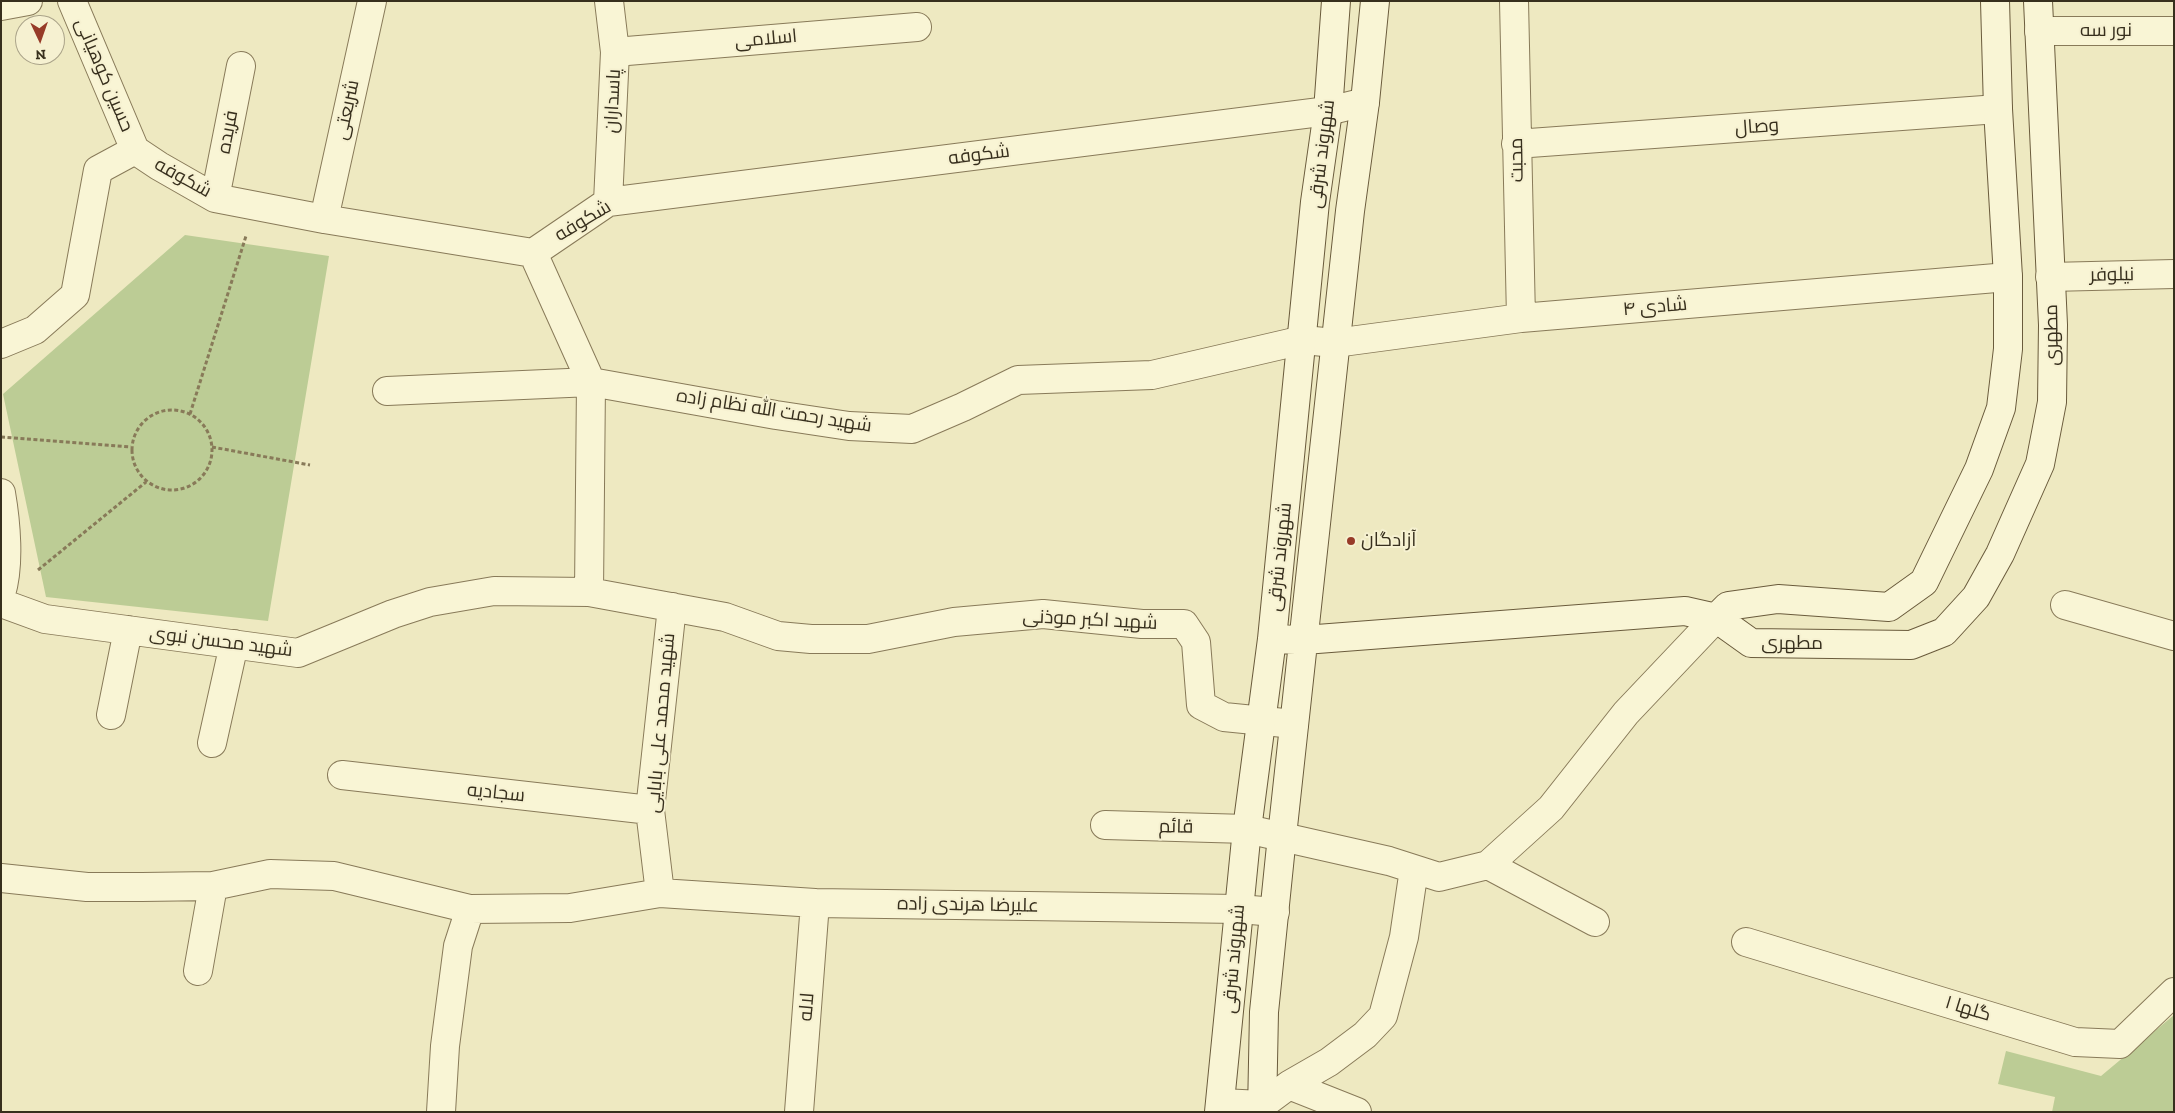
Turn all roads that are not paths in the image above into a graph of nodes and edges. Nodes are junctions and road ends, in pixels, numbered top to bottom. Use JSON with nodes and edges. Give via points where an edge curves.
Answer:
{"nodes":[{"id":1,"x":28,"y":1,"type":"edge"},
{"id":2,"x":72,"y":1,"type":"edge"},
{"id":3,"x":372,"y":1,"type":"edge"},
{"id":4,"x":609,"y":1,"type":"edge"},
{"id":5,"x":1336,"y":1,"type":"edge"},
{"id":6,"x":1375,"y":1,"type":"edge"},
{"id":7,"x":1514,"y":1,"type":"edge"},
{"id":8,"x":1995,"y":1,"type":"edge"},
{"id":9,"x":2038,"y":1,"type":"edge"},
{"id":10,"x":1,"y":6,"type":"edge"},
{"id":11,"x":917,"y":27,"type":"dead end"},
{"id":12,"x":2039,"y":31,"type":"junction"},
{"id":13,"x":2174,"y":31,"type":"edge"},
{"id":14,"x":615,"y":52,"type":"junction"},
{"id":15,"x":242,"y":66,"type":"dead end"},
{"id":16,"x":1366,"y":102,"type":"junction"},
{"id":17,"x":1998,"y":109,"type":"junction"},
{"id":18,"x":1328,"y":111,"type":"junction"},
{"id":19,"x":1516,"y":144,"type":"junction"},
{"id":20,"x":135,"y":150,"type":"junction"},
{"id":21,"x":215,"y":198,"type":"junction"},
{"id":22,"x":608,"y":202,"type":"junction"},
{"id":23,"x":324,"y":219,"type":"junction"},
{"id":24,"x":533,"y":253,"type":"junction"},
{"id":25,"x":2174,"y":274,"type":"edge"},
{"id":26,"x":2008,"y":277,"type":"junction"},
{"id":27,"x":2050,"y":277,"type":"junction"},
{"id":28,"x":1521,"y":318,"type":"junction"},
{"id":29,"x":1303,"y":340,"type":"junction"},
{"id":30,"x":1335,"y":342,"type":"junction"},
{"id":31,"x":1,"y":344,"type":"edge"},
{"id":32,"x":591,"y":382,"type":"junction"},
{"id":33,"x":387,"y":390,"type":"dead end"},
{"id":34,"x":1,"y":492,"type":"edge"},
{"id":35,"x":589,"y":592,"type":"junction"},
{"id":36,"x":1,"y":594,"type":"edge"},
{"id":37,"x":1,"y":603,"type":"edge"},
{"id":38,"x":2065,"y":606,"type":"dead end"},
{"id":39,"x":672,"y":607,"type":"junction"},
{"id":40,"x":1716,"y":618,"type":"junction"},
{"id":41,"x":128,"y":630,"type":"junction"},
{"id":42,"x":2174,"y":636,"type":"edge"},
{"id":43,"x":1272,"y":640,"type":"junction"},
{"id":44,"x":1304,"y":640,"type":"junction"},
{"id":45,"x":234,"y":644,"type":"junction"},
{"id":46,"x":110,"y":715,"type":"dead end"},
{"id":47,"x":1263,"y":720,"type":"junction"},
{"id":48,"x":1294,"y":724,"type":"junction"},
{"id":49,"x":212,"y":743,"type":"dead end"},
{"id":50,"x":342,"y":775,"type":"dead end"},
{"id":51,"x":650,"y":810,"type":"junction"},
{"id":52,"x":1106,"y":825,"type":"dead end"},
{"id":53,"x":1248,"y":829,"type":"junction"},
{"id":54,"x":1282,"y":836,"type":"junction"},
{"id":55,"x":1488,"y":865,"type":"junction"},
{"id":56,"x":1414,"y":869,"type":"junction"},
{"id":57,"x":1,"y":878,"type":"edge"},
{"id":58,"x":213,"y":886,"type":"junction"},
{"id":59,"x":660,"y":893,"type":"junction"},
{"id":60,"x":816,"y":902,"type":"junction"},
{"id":61,"x":470,"y":909,"type":"junction"},
{"id":62,"x":1239,"y":909,"type":"junction"},
{"id":63,"x":1275,"y":912,"type":"junction"},
{"id":64,"x":1595,"y":922,"type":"dead end"},
{"id":65,"x":1746,"y":942,"type":"dead end"},
{"id":66,"x":198,"y":971,"type":"dead end"},
{"id":67,"x":2174,"y":992,"type":"edge"},
{"id":68,"x":1289,"y":1085,"type":"junction"},
{"id":69,"x":1220,"y":1107,"type":"edge"},
{"id":70,"x":1262,"y":1108,"type":"edge"},
{"id":71,"x":441,"y":1112,"type":"edge"},
{"id":72,"x":799,"y":1112,"type":"edge"},
{"id":73,"x":1357,"y":1112,"type":"edge"}],
"edges":[{"from":1,"to":10,"type":"street"},
{"from":2,"to":20,"type":"street","name":"حسین کوهیانی"},
{"from":3,"to":23,"type":"street","name":"شریعتی"},
{"from":4,"to":14,"type":"street","name":"پاسداران"},
{"from":5,"to":18,"type":"street","name":"شهروند شرقی"},
{"from":6,"to":16,"type":"street","name":"شهروند شرقی"},
{"from":7,"to":19,"type":"street","name":"محبت"},
{"from":8,"to":17,"type":"street"},
{"from":9,"to":12,"type":"street","name":"مطهری"},
{"from":11,"to":14,"type":"street","name":"اسلامی"},
{"from":12,"to":13,"type":"street","name":"نور سه"},
{"from":12,"to":27,"type":"street","name":"مطهری"},
{"from":14,"to":22,"type":"street","name":"پاسداران"},
{"from":15,"to":21,"type":"street","name":"فریده"},
{"from":16,"to":18,"type":"street","name":"شکوفه"},
{"from":16,"to":30,"type":"street","name":"شهروند شرقی"},
{"from":17,"to":19,"type":"street","name":"وصال"},
{"from":17,"to":26,"type":"street"},
{"from":18,"to":22,"type":"street","name":"شکوفه"},
{"from":18,"to":29,"type":"street","name":"شهروند شرقی","via":[[1315,202]]},
{"from":19,"to":28,"type":"street","name":"محبت"},
{"from":20,"to":21,"type":"street","name":"شکوفه"},
{"from":20,"to":31,"type":"street","name":"شکوفه","via":[[98,170],[75,295],[35,330]]},
{"from":21,"to":23,"type":"street","name":"شکوفه"},
{"from":22,"to":24,"type":"street","name":"شکوفه"},
{"from":23,"to":24,"type":"street","name":"شکوفه"},
{"from":24,"to":32,"type":"street"},
{"from":25,"to":27,"type":"street","name":"نیلوفر"},
{"from":26,"to":27,"type":"street","name":"نیلوفر"},
{"from":26,"to":28,"type":"street","name":"شادی ۴"},
{"from":26,"to":40,"type":"street","via":[[2008,349],[2001,408],[1979,469],[1924,582],[1889,607],[1778,599],[1728,606]]},
{"from":27,"to":40,"type":"street","name":"مطهری","via":[[2052,402],[2040,464],[2000,554],[1976,597],[1944,632],[1911,645],[1751,643]]},
{"from":28,"to":30,"type":"street","name":"شادی ۴"},
{"from":29,"to":30,"type":"street","name":"شادی ۴"},
{"from":29,"to":32,"type":"street","name":"شهید رحمت الله نظام زاده","via":[[1152,375],[1018,380],[912,428],[840,425]]},
{"from":29,"to":43,"type":"street","name":"شهروند شرقی"},
{"from":30,"to":44,"type":"street","name":"شهروند شرقی"},
{"from":32,"to":33,"type":"street","name":"شهید رحمت الله نظام زاده"},
{"from":32,"to":35,"type":"street"},
{"from":34,"to":36,"type":"street","via":[[5,514],[5,580]]},
{"from":35,"to":39,"type":"street","name":"شهید محسن نبوی"},
{"from":35,"to":45,"type":"street","name":"شهید محسن نبوی","via":[[494,591],[430,602],[298,653]]},
{"from":37,"to":41,"type":"street","name":"شهید محسن نبوی","via":[[45,618]]},
{"from":38,"to":42,"type":"street"},
{"from":39,"to":47,"type":"street","name":"شهید اکبر موذنی","via":[[725,617],[778,636],[811,639],[868,639],[954,622],[1043,614],[1142,624],[1184,624],[1196,642],[1201,705],[1224,717]]},
{"from":39,"to":51,"type":"street","name":"شهید محمد علی بابایی"},
{"from":40,"to":44,"type":"street","via":[[1685,611]]},
{"from":40,"to":55,"type":"street","via":[[1626,713],[1551,808]]},
{"from":41,"to":45,"type":"street","name":"شهید محسن نبوی"},
{"from":41,"to":46,"type":"street"},
{"from":43,"to":44,"type":"street"},
{"from":43,"to":47,"type":"street","name":"شهروند شرقی"},
{"from":44,"to":48,"type":"street","name":"شهروند شرقی"},
{"from":45,"to":49,"type":"street"},
{"from":47,"to":48,"type":"street","name":"شهید اکبر موذنی"},
{"from":47,"to":53,"type":"street","name":"شهروند شرقی"},
{"from":48,"to":54,"type":"street","name":"شهروند شرقی"},
{"from":50,"to":51,"type":"street","name":"سجادیه"},
{"from":51,"to":59,"type":"street","name":"شهید محمد علی بابایی"},
{"from":52,"to":53,"type":"street","name":"قائم"},
{"from":53,"to":54,"type":"street","name":"قائم"},
{"from":53,"to":62,"type":"street","name":"شهروند شرقی"},
{"from":54,"to":56,"type":"street","name":"قائم"},
{"from":54,"to":63,"type":"street","name":"شهروند شرقی"},
{"from":55,"to":56,"type":"street","name":"قائم","via":[[1439,877]]},
{"from":55,"to":64,"type":"street"},
{"from":56,"to":68,"type":"street","via":[[1404,937],[1383,1016],[1365,1035],[1329,1062]]},
{"from":57,"to":58,"type":"street","via":[[87,887]]},
{"from":58,"to":61,"type":"street","via":[[270,874],[334,876]]},
{"from":58,"to":66,"type":"street"},
{"from":59,"to":60,"type":"street","name":"علیرضا هرندی زاده"},
{"from":59,"to":61,"type":"street","via":[[570,908]]},
{"from":60,"to":62,"type":"street","name":"علیرضا هرندی زاده"},
{"from":60,"to":72,"type":"street","name":"لاله"},
{"from":61,"to":71,"type":"street","via":[[458,946],[445,1046]]},
{"from":62,"to":63,"type":"street","name":"علیرضا هرندی زاده"},
{"from":62,"to":69,"type":"street","name":"شهروند شرقی"},
{"from":63,"to":70,"type":"street","name":"شهروند شرقی","via":[[1264,1012]]},
{"from":65,"to":67,"type":"street","name":"گلها ۱","via":[[2075,1042],[2120,1044]]},
{"from":68,"to":70,"type":"street"},
{"from":68,"to":73,"type":"street"},
{"from":69,"to":70,"type":"street"}]}
